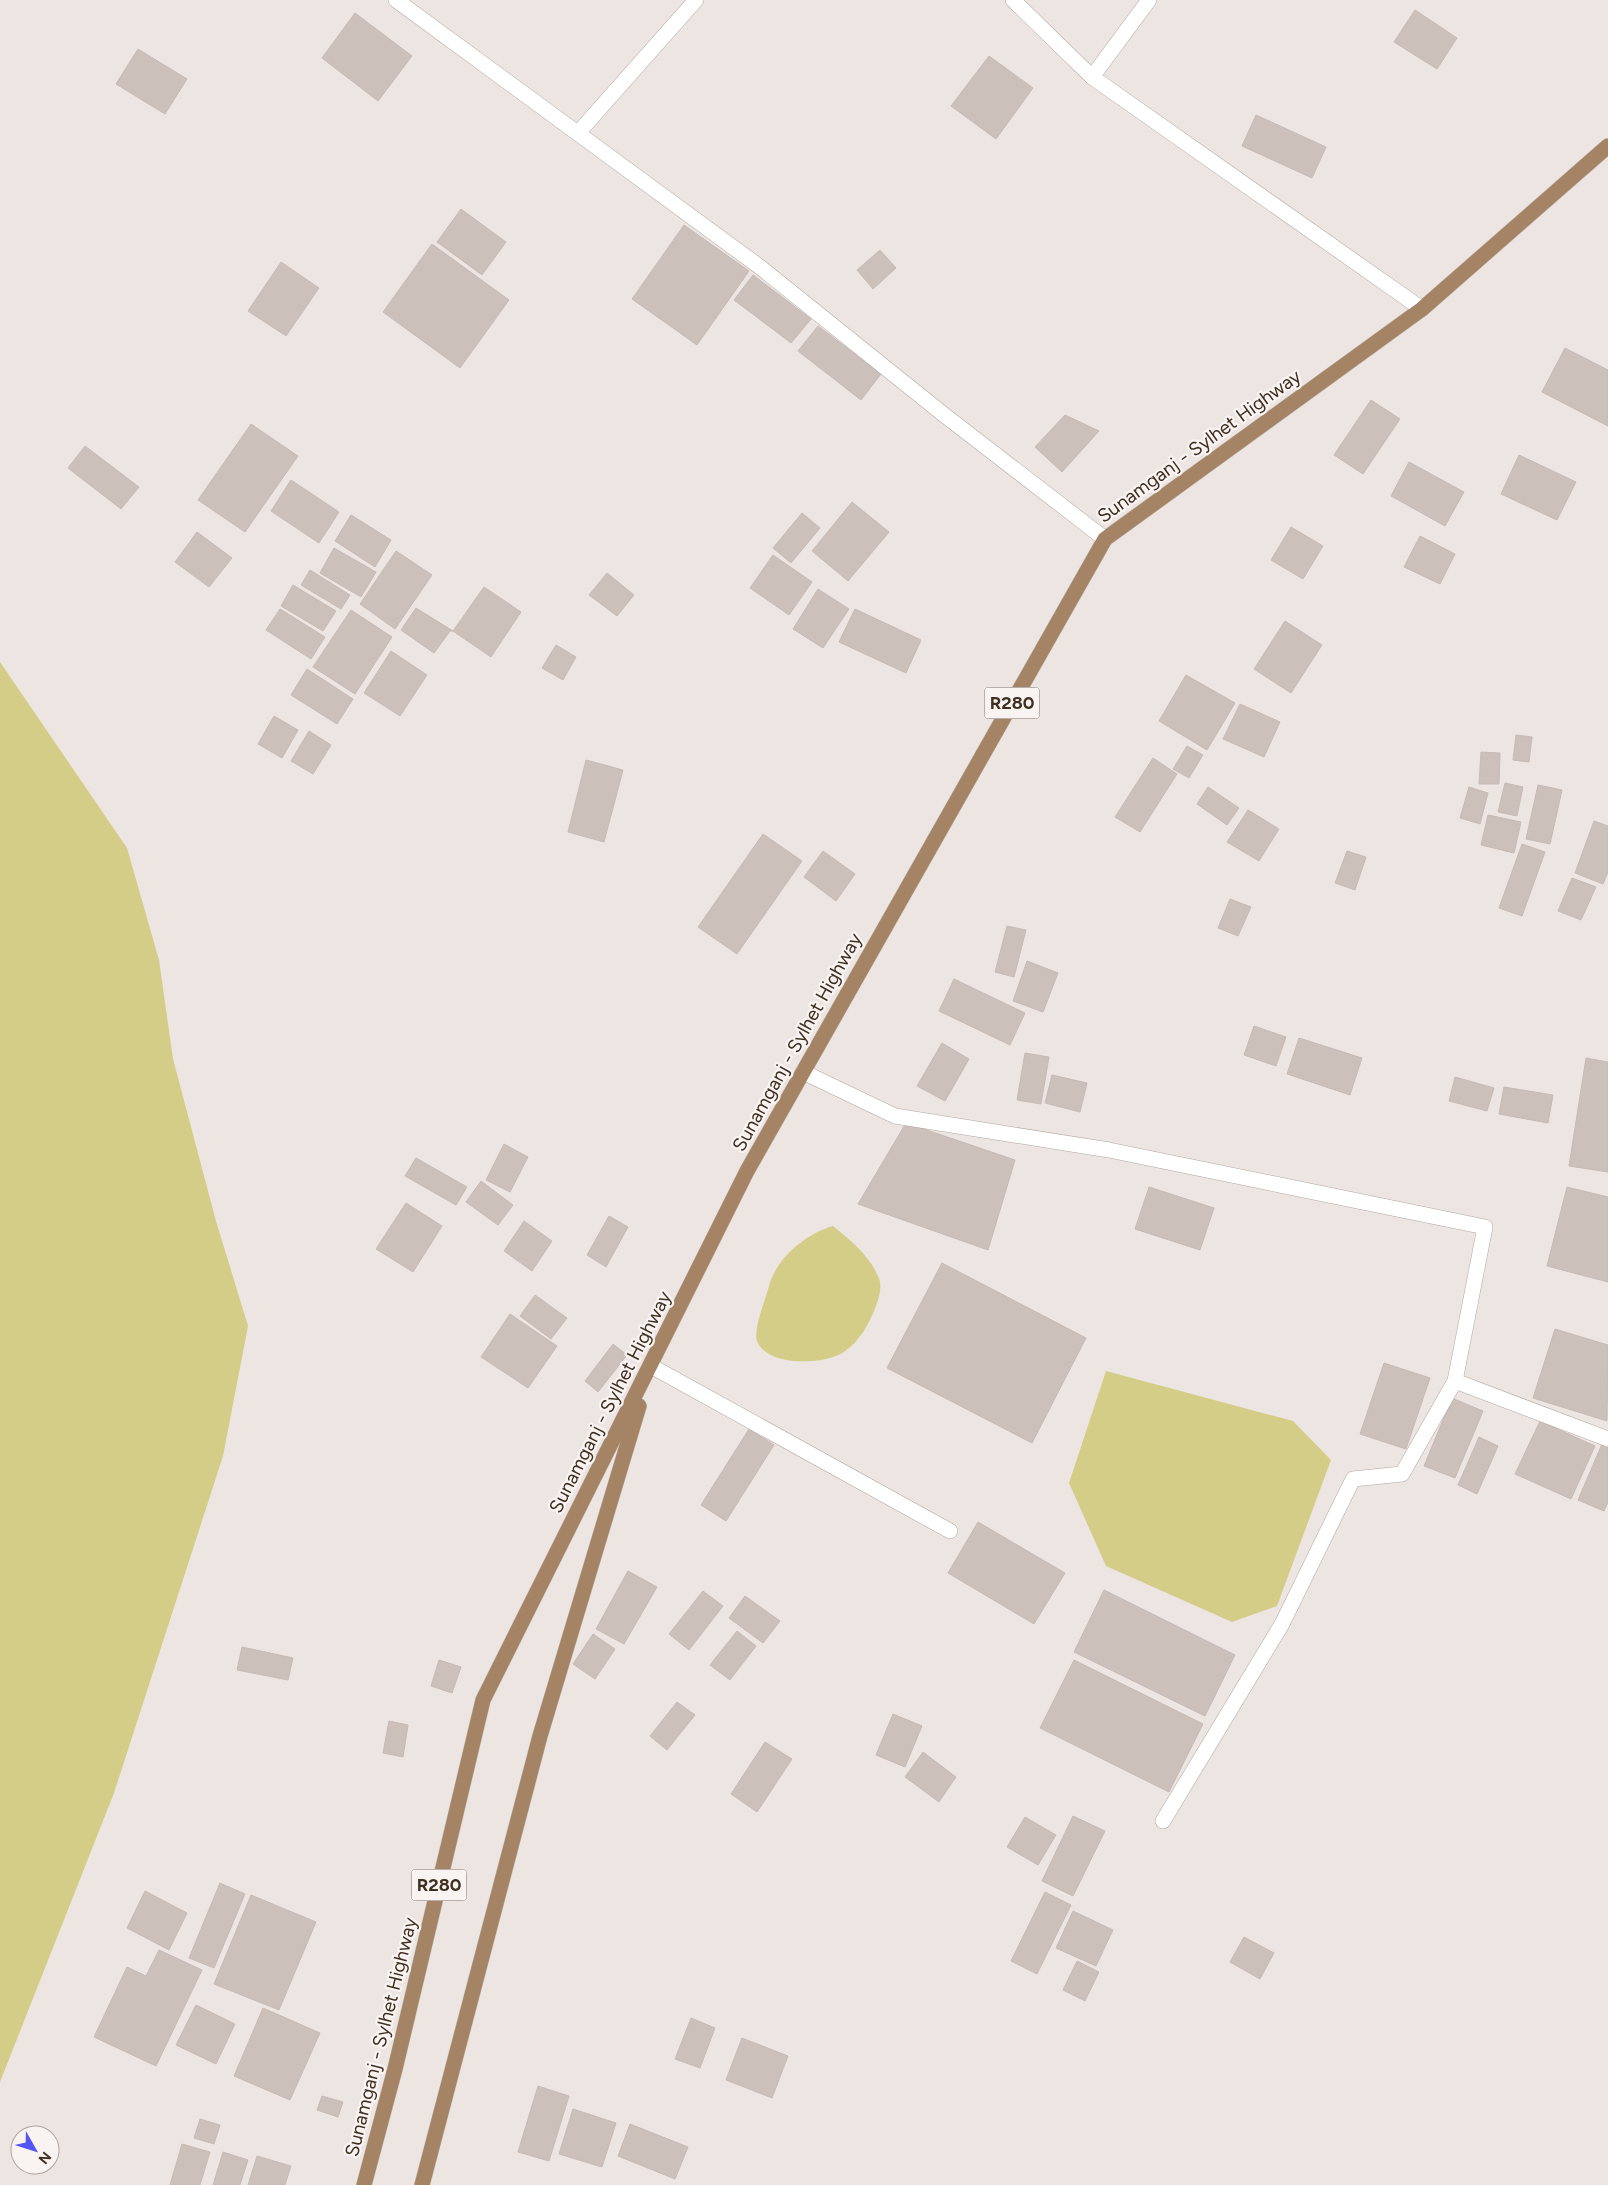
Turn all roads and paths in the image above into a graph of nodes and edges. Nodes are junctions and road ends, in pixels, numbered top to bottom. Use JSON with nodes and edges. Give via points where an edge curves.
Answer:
{"nodes":[{"id":1,"x":396,"y":0,"type":"edge"},
{"id":2,"x":696,"y":0,"type":"edge"},
{"id":3,"x":1012,"y":0,"type":"edge"},
{"id":4,"x":1149,"y":0,"type":"edge"},
{"id":5,"x":1092,"y":77,"type":"junction"},
{"id":6,"x":578,"y":133,"type":"junction"},
{"id":7,"x":1608,"y":146,"type":"edge"},
{"id":8,"x":1422,"y":309,"type":"junction"},
{"id":9,"x":1105,"y":539,"type":"junction"},
{"id":10,"x":803,"y":1072,"type":"junction"},
{"id":11,"x":651,"y":1366,"type":"junction"},
{"id":12,"x":1455,"y":1381,"type":"junction"},
{"id":13,"x":1608,"y":1439,"type":"edge"},
{"id":14,"x":950,"y":1531,"type":"dead end"},
{"id":15,"x":1163,"y":1821,"type":"dead end"},
{"id":16,"x":364,"y":2185,"type":"edge"},
{"id":17,"x":422,"y":2185,"type":"edge"}],
"edges":[{"from":1,"to":6,"type":"street"},
{"from":2,"to":6,"type":"street"},
{"from":3,"to":5,"type":"street"},
{"from":4,"to":5,"type":"street"},
{"from":5,"to":8,"type":"street"},
{"from":6,"to":9,"type":"street","via":[[760,267]]},
{"from":7,"to":8,"type":"main road","name":"Sunamganj - Sylhet Highway","number":"R280"},
{"from":8,"to":9,"type":"main road","name":"Sunamganj - Sylhet Highway","number":"R280"},
{"from":9,"to":10,"type":"main road","name":"Sunamganj - Sylhet Highway","number":"R280"},
{"from":10,"to":11,"type":"main road","name":"Sunamganj - Sylhet Highway","number":"R280","via":[[747,1171]]},
{"from":10,"to":12,"type":"street","via":[[895,1116],[1109,1150],[1484,1227]]},
{"from":11,"to":14,"type":"street"},
{"from":11,"to":16,"type":"main road","name":"Sunamganj - Sylhet Highway","number":"R280","via":[[483,1700]]},
{"from":11,"to":17,"type":"main road","via":[[540,1736]]},
{"from":12,"to":13,"type":"street"},
{"from":12,"to":15,"type":"street","via":[[1402,1474],[1353,1478],[1282,1624]]}]}
